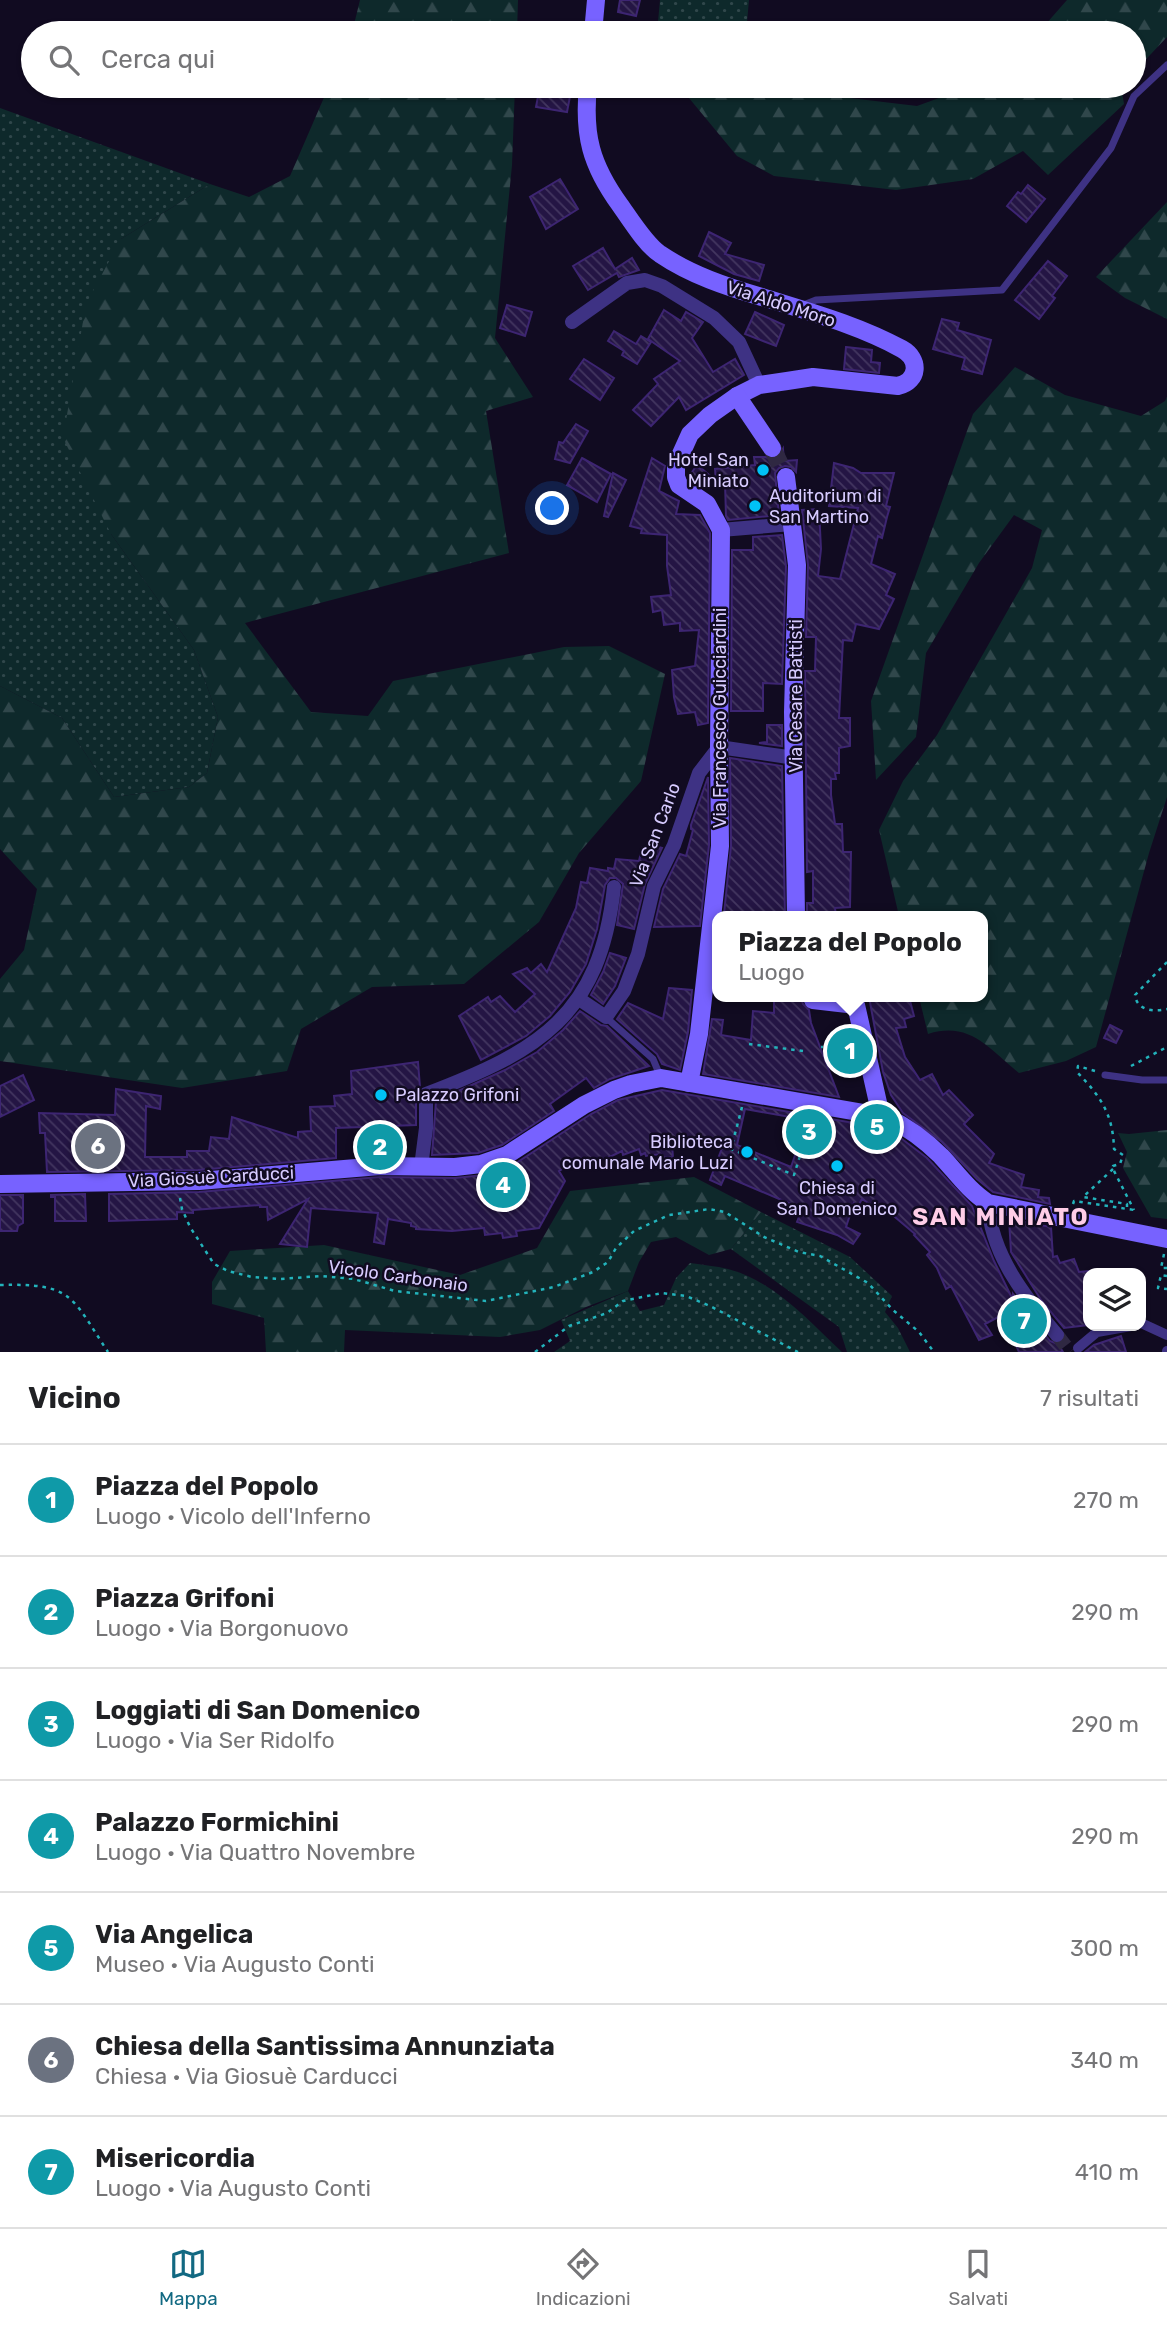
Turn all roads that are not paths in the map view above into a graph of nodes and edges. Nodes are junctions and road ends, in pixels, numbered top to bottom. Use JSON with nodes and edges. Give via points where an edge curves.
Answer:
{"nodes":[{"id":1,"x":596,"y":0,"type":"edge"},
{"id":2,"x":594,"y":21,"type":"edge"},
{"id":3,"x":1167,"y":65,"type":"edge"},
{"id":4,"x":1146,"y":85,"type":"edge"},
{"id":5,"x":588,"y":98,"type":"edge"},
{"id":6,"x":1133,"y":98,"type":"edge"},
{"id":7,"x":797,"y":308,"type":"junction"},
{"id":8,"x":572,"y":322,"type":"dead end"},
{"id":9,"x":759,"y":385,"type":"junction"},
{"id":10,"x":737,"y":396,"type":"junction"},
{"id":11,"x":772,"y":449,"type":"tunnel mouth"},
{"id":12,"x":786,"y":477,"type":"tunnel mouth"},
{"id":13,"x":792,"y":524,"type":"junction"},
{"id":14,"x":721,"y":530,"type":"junction"},
{"id":15,"x":719,"y":747,"type":"junction"},
{"id":16,"x":795,"y":758,"type":"junction"},
{"id":17,"x":614,"y":887,"type":"dead end"},
{"id":18,"x":714,"y":911,"type":"edge"},
{"id":19,"x":796,"y":911,"type":"edge"},
{"id":20,"x":712,"y":930,"type":"edge"},
{"id":21,"x":579,"y":999,"type":"junction"},
{"id":22,"x":857,"y":1002,"type":"edge"},
{"id":23,"x":607,"y":1018,"type":"junction"},
{"id":24,"x":1105,"y":1075,"type":"road end"},
{"id":25,"x":661,"y":1078,"type":"junction"},
{"id":26,"x":1167,"y":1080,"type":"edge"},
{"id":27,"x":689,"y":1083,"type":"junction"},
{"id":28,"x":881,"y":1116,"type":"junction"},
{"id":29,"x":421,"y":1167,"type":"junction"},
{"id":30,"x":0,"y":1184,"type":"edge"},
{"id":31,"x":988,"y":1203,"type":"junction"},
{"id":32,"x":1167,"y":1239,"type":"edge"},
{"id":33,"x":1146,"y":1325,"type":"edge"},
{"id":34,"x":1103,"y":1331,"type":"edge"},
{"id":35,"x":1057,"y":1335,"type":"tunnel mouth"},
{"id":36,"x":1167,"y":1335,"type":"edge"},
{"id":37,"x":1078,"y":1348,"type":"dead end"}],
"edges":[{"from":1,"to":2,"type":"main road"},
{"from":3,"to":4,"type":"lane"},
{"from":5,"to":7,"type":"main road","name":"Via Aldo Moro","via":[[587,123],[597,171],[658,253],[713,282]]},
{"from":6,"to":7,"type":"lane","via":[[1111,148],[1002,290],[816,300]]},
{"from":7,"to":9,"type":"main road","name":"Via Aldo Moro","via":[[905,350],[916,367],[914,377],[898,386],[813,377]]},
{"from":8,"to":9,"type":"street","name":"Via Aldo Moro","via":[[627,283],[645,280],[714,318],[740,342]]},
{"from":9,"to":10,"type":"main road","name":"Via Aldo Moro"},
{"from":10,"to":11,"type":"main road"},
{"from":10,"to":14,"type":"main road","via":[[690,434],[676,465],[680,485],[707,504]]},
{"from":12,"to":13,"type":"main road","name":"Via Cesare Battisti"},
{"from":13,"to":14,"type":"street"},
{"from":13,"to":16,"type":"main road","name":"Via Cesare Battisti","via":[[797,565]]},
{"from":14,"to":15,"type":"main road","name":"Via Francesco Guicciardini"},
{"from":15,"to":16,"type":"street"},
{"from":15,"to":18,"type":"main road","name":"Via Francesco Guicciardini","via":[[720,846]]},
{"from":15,"to":23,"type":"street","name":"Via San Carlo","via":[[699,773],[654,886],[638,954],[624,991]]},
{"from":16,"to":19,"type":"main road","name":"Via Cesare Battisti"},
{"from":17,"to":21,"type":"street","via":[[603,950]]},
{"from":20,"to":27,"type":"main road","name":"Via Francesco Guicciardini","via":[[702,1035]]},
{"from":21,"to":23,"type":"street"},
{"from":21,"to":29,"type":"street","via":[[530,1045],[491,1069],[426,1094]]},
{"from":22,"to":28,"type":"main road"},
{"from":23,"to":25,"type":"lane","via":[[653,1059]]},
{"from":24,"to":26,"type":"lane"},
{"from":25,"to":27,"type":"main road"},
{"from":25,"to":29,"type":"main road","name":"Via Giosuè Carducci","via":[[631,1083],[594,1100],[507,1155],[481,1164]]},
{"from":27,"to":28,"type":"main road"},
{"from":28,"to":31,"type":"main road","via":[[904,1125]]},
{"from":29,"to":30,"type":"main road","name":"Via Giosuè Carducci","via":[[337,1168],[179,1181]]},
{"from":31,"to":32,"type":"main road"},
{"from":31,"to":35,"type":"street","via":[[989,1222],[1002,1255],[1025,1297]]},
{"from":33,"to":36,"type":"street"},
{"from":34,"to":37,"type":"street"}]}
